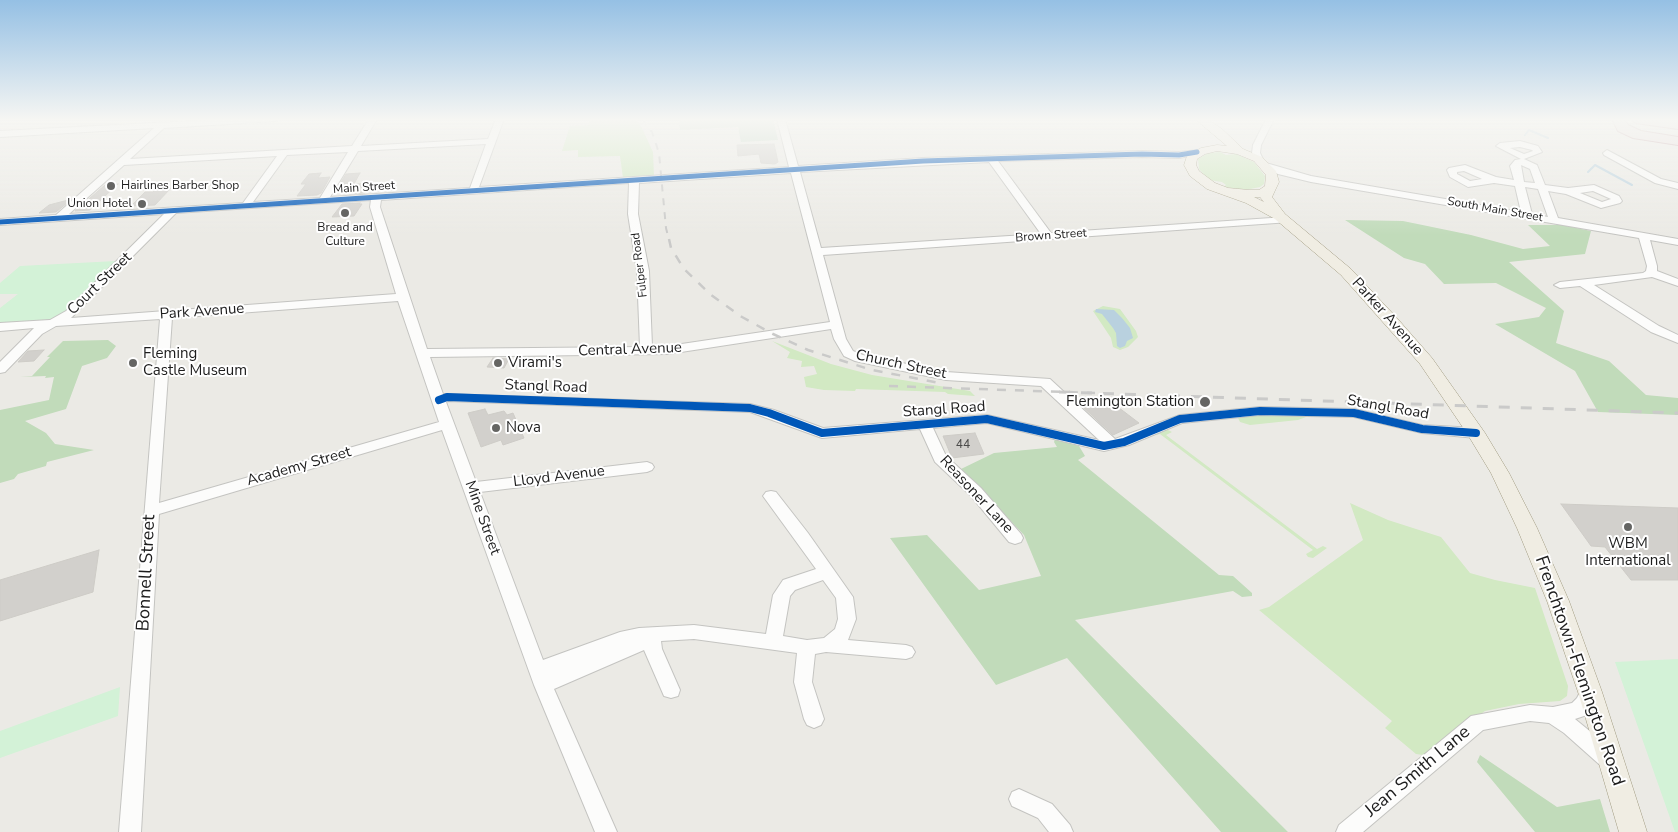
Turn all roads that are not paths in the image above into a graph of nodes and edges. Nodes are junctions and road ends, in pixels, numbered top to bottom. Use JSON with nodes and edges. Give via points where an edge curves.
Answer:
{"nodes":[{"id":1,"x":125,"y":158,"type":"edge"},
{"id":2,"x":196,"y":158,"type":"edge"},
{"id":3,"x":281,"y":158,"type":"edge"},
{"id":4,"x":349,"y":158,"type":"edge"},
{"id":5,"x":485,"y":158,"type":"edge"},
{"id":6,"x":791,"y":158,"type":"edge"},
{"id":7,"x":1029,"y":158,"type":"edge"},
{"id":8,"x":1168,"y":158,"type":"edge"},
{"id":9,"x":1191,"y":158,"type":"edge"},
{"id":10,"x":1253,"y":158,"type":"edge"},
{"id":11,"x":1259,"y":158,"type":"edge"},
{"id":12,"x":1616,"y":158,"type":"edge"},
{"id":13,"x":992,"y":159,"type":"junction"},
{"id":14,"x":120,"y":162,"type":"junction"},
{"id":15,"x":1262,"y":163,"type":"junction"},
{"id":16,"x":1191,"y":168,"type":"junction"},
{"id":17,"x":794,"y":169,"type":"junction"},
{"id":18,"x":1311,"y":179,"type":"junction"},
{"id":19,"x":634,"y":180,"type":"junction"},
{"id":20,"x":1494,"y":180,"type":"dead end"},
{"id":21,"x":1519,"y":184,"type":"junction"},
{"id":22,"x":1271,"y":186,"type":"junction"},
{"id":23,"x":1678,"y":186,"type":"edge"},
{"id":24,"x":1542,"y":187,"type":"junction"},
{"id":25,"x":1226,"y":191,"type":"junction"},
{"id":26,"x":1568,"y":191,"type":"dead end"},
{"id":27,"x":473,"y":192,"type":"junction"},
{"id":28,"x":376,"y":198,"type":"junction"},
{"id":29,"x":322,"y":202,"type":"junction"},
{"id":30,"x":245,"y":207,"type":"junction"},
{"id":31,"x":173,"y":211,"type":"junction"},
{"id":32,"x":1527,"y":215,"type":"junction"},
{"id":33,"x":59,"y":218,"type":"junction"},
{"id":34,"x":1283,"y":218,"type":"junction"},
{"id":35,"x":1554,"y":220,"type":"junction"},
{"id":36,"x":0,"y":222,"type":"edge"},
{"id":37,"x":1643,"y":235,"type":"junction"},
{"id":38,"x":1048,"y":236,"type":"junction"},
{"id":39,"x":1678,"y":242,"type":"edge"},
{"id":40,"x":816,"y":252,"type":"junction"},
{"id":41,"x":1651,"y":273,"type":"junction"},
{"id":42,"x":1583,"y":283,"type":"junction"},
{"id":43,"x":1678,"y":283,"type":"edge"},
{"id":44,"x":1560,"y":285,"type":"dead end"},
{"id":45,"x":403,"y":298,"type":"junction"},
{"id":46,"x":166,"y":314,"type":"junction"},
{"id":47,"x":54,"y":324,"type":"junction"},
{"id":48,"x":836,"y":325,"type":"junction"},
{"id":49,"x":0,"y":327,"type":"edge"},
{"id":50,"x":1678,"y":339,"type":"edge"},
{"id":51,"x":646,"y":350,"type":"junction"},
{"id":52,"x":421,"y":353,"type":"junction"},
{"id":53,"x":0,"y":369,"type":"edge"},
{"id":54,"x":439,"y":400,"type":"junction"},
{"id":55,"x":447,"y":424,"type":"junction"},
{"id":56,"x":925,"y":424,"type":"junction"},
{"id":57,"x":1476,"y":433,"type":"junction"},
{"id":58,"x":1113,"y":445,"type":"junction"},
{"id":59,"x":647,"y":467,"type":"dead end"},
{"id":60,"x":471,"y":488,"type":"junction"},
{"id":61,"x":771,"y":496,"type":"dead end"},
{"id":62,"x":151,"y":511,"type":"junction"},
{"id":63,"x":1015,"y":538,"type":"dead end"},
{"id":64,"x":827,"y":572,"type":"junction"},
{"id":65,"x":651,"y":635,"type":"junction"},
{"id":66,"x":773,"y":642,"type":"junction"},
{"id":67,"x":826,"y":645,"type":"junction"},
{"id":68,"x":807,"y":647,"type":"junction"},
{"id":69,"x":906,"y":652,"type":"dead end"},
{"id":70,"x":541,"y":678,"type":"junction"},
{"id":71,"x":672,"y":690,"type":"dead end"},
{"id":72,"x":1590,"y":692,"type":"junction"},
{"id":73,"x":1553,"y":715,"type":"junction"},
{"id":74,"x":814,"y":719,"type":"dead end"},
{"id":75,"x":1612,"y":764,"type":"junction"},
{"id":76,"x":1019,"y":799,"type":"dead end"},
{"id":77,"x":130,"y":832,"type":"edge"},
{"id":78,"x":606,"y":832,"type":"edge"},
{"id":79,"x":1062,"y":832,"type":"edge"},
{"id":80,"x":1347,"y":832,"type":"edge"},
{"id":81,"x":1633,"y":832,"type":"edge"}],
"edges":[{"from":1,"to":14,"type":"street"},
{"from":2,"to":14,"type":"street"},
{"from":3,"to":30,"type":"street"},
{"from":4,"to":29,"type":"street"},
{"from":5,"to":27,"type":"street"},
{"from":6,"to":17,"type":"street","name":"Church Street"},
{"from":7,"to":13,"type":"street","name":"Main Street"},
{"from":8,"to":16,"type":"street","name":"Main Street"},
{"from":9,"to":16,"type":"main road"},
{"from":10,"to":15,"type":"main road"},
{"from":11,"to":15,"type":"street"},
{"from":12,"to":23,"type":"street","via":[[1658,181]]},
{"from":13,"to":17,"type":"street","name":"Main Street"},
{"from":13,"to":38,"type":"street"},
{"from":14,"to":33,"type":"street"},
{"from":15,"to":18,"type":"street","name":"South Main Street","via":[[1286,174]]},
{"from":15,"to":22,"type":"main road","name":"Parker Avenue","via":[[1272,174]]},
{"from":16,"to":25,"type":"main road","via":[[1205,183]]},
{"from":17,"to":19,"type":"street","name":"Main Street"},
{"from":17,"to":40,"type":"street","name":"Church Street"},
{"from":18,"to":22,"type":"street","name":"South Main Street","via":[[1287,178]]},
{"from":18,"to":32,"type":"street","name":"South Main Street"},
{"from":19,"to":27,"type":"street","name":"Main Street"},
{"from":19,"to":51,"type":"street","name":"Fulper Road","via":[[633,214],[643,271]]},
{"from":20,"to":21,"type":"street"},
{"from":21,"to":24,"type":"street"},
{"from":21,"to":24,"type":"street","via":[[1515,164],[1524,159],[1534,167]]},
{"from":21,"to":32,"type":"street"},
{"from":22,"to":25,"type":"main road","via":[[1262,193]]},
{"from":22,"to":34,"type":"main road","name":"Parker Avenue","via":[[1266,195]]},
{"from":24,"to":26,"type":"street"},
{"from":24,"to":35,"type":"street"},
{"from":25,"to":34,"type":"main road","name":"Parker Avenue","via":[[1254,201]]},
{"from":27,"to":28,"type":"street","name":"Main Street"},
{"from":28,"to":29,"type":"street","name":"Main Street"},
{"from":28,"to":45,"type":"street","name":"Mine Street"},
{"from":29,"to":30,"type":"street","name":"Main Street"},
{"from":30,"to":31,"type":"street","name":"Main Street"},
{"from":31,"to":33,"type":"street","name":"Main Street"},
{"from":31,"to":47,"type":"street","name":"Court Street","via":[[70,314]]},
{"from":32,"to":35,"type":"street","name":"South Main Street"},
{"from":33,"to":36,"type":"street","name":"Main Street"},
{"from":34,"to":38,"type":"street","name":"Brown Street"},
{"from":34,"to":57,"type":"main road","name":"Parker Avenue","via":[[1346,272],[1392,321],[1426,361]]},
{"from":35,"to":37,"type":"street","name":"South Main Street"},
{"from":37,"to":39,"type":"street","name":"South Main Street"},
{"from":37,"to":41,"type":"street"},
{"from":38,"to":40,"type":"street","name":"Brown Street"},
{"from":40,"to":48,"type":"street","name":"Church Street"},
{"from":41,"to":42,"type":"street","via":[[1639,278]]},
{"from":41,"to":43,"type":"street"},
{"from":42,"to":44,"type":"street"},
{"from":42,"to":50,"type":"street","via":[[1655,329]]},
{"from":45,"to":46,"type":"street","name":"Park Avenue"},
{"from":45,"to":52,"type":"street","name":"Mine Street"},
{"from":46,"to":47,"type":"street","name":"Park Avenue"},
{"from":46,"to":62,"type":"street","name":"Bonnell Street"},
{"from":47,"to":49,"type":"street","name":"Park Avenue"},
{"from":47,"to":53,"type":"street","name":"Court Street","via":[[38,331]]},
{"from":48,"to":51,"type":"street","name":"Central Avenue","via":[[676,350]]},
{"from":48,"to":58,"type":"street","name":"Church Street","via":[[845,349],[858,358],[946,376],[1045,382]]},
{"from":51,"to":52,"type":"street","name":"Central Avenue"},
{"from":52,"to":54,"type":"street","name":"Mine Street"},
{"from":54,"to":55,"type":"street","name":"Mine Street"},
{"from":54,"to":56,"type":"street","name":"Stangl Road","via":[[447,397],[750,408],[822,433]]},
{"from":55,"to":60,"type":"street","name":"Mine Street"},
{"from":55,"to":62,"type":"street","name":"Academy Street"},
{"from":56,"to":58,"type":"street","name":"Stangl Road","via":[[987,419],[1094,445]]},
{"from":56,"to":63,"type":"street","name":"Reasoner Lane","via":[[940,459],[976,492]]},
{"from":57,"to":58,"type":"street","name":"Stangl Road","via":[[1422,429],[1354,413],[1260,410],[1174,420]]},
{"from":57,"to":72,"type":"main road","name":"Frenchtown-Flemington Road","via":[[1538,550]]},
{"from":59,"to":60,"type":"street","name":"Lloyd Avenue"},
{"from":60,"to":70,"type":"street","name":"Mine Street"},
{"from":61,"to":64,"type":"street"},
{"from":62,"to":77,"type":"street","name":"Bonnell Street"},
{"from":64,"to":66,"type":"street","via":[[789,585],[782,595]]},
{"from":64,"to":67,"type":"street","via":[[844,597],[847,616],[843,633]]},
{"from":65,"to":66,"type":"street","via":[[694,632]]},
{"from":65,"to":70,"type":"street","via":[[633,648]]},
{"from":65,"to":71,"type":"street","via":[[653,650]]},
{"from":66,"to":68,"type":"street"},
{"from":67,"to":68,"type":"street"},
{"from":67,"to":69,"type":"street"},
{"from":68,"to":74,"type":"street","via":[[803,682]]},
{"from":70,"to":78,"type":"street","name":"Mine Street"},
{"from":72,"to":73,"type":"street","name":"Jean Smith Lane","via":[[1577,710]]},
{"from":72,"to":75,"type":"main road","name":"Frenchtown-Flemington Road"},
{"from":73,"to":75,"type":"street"},
{"from":73,"to":80,"type":"street","name":"Jean Smith Lane","via":[[1530,713],[1478,722]]},
{"from":75,"to":81,"type":"main road","name":"Frenchtown-Flemington Road"},
{"from":76,"to":79,"type":"street","via":[[1046,811]]}]}
